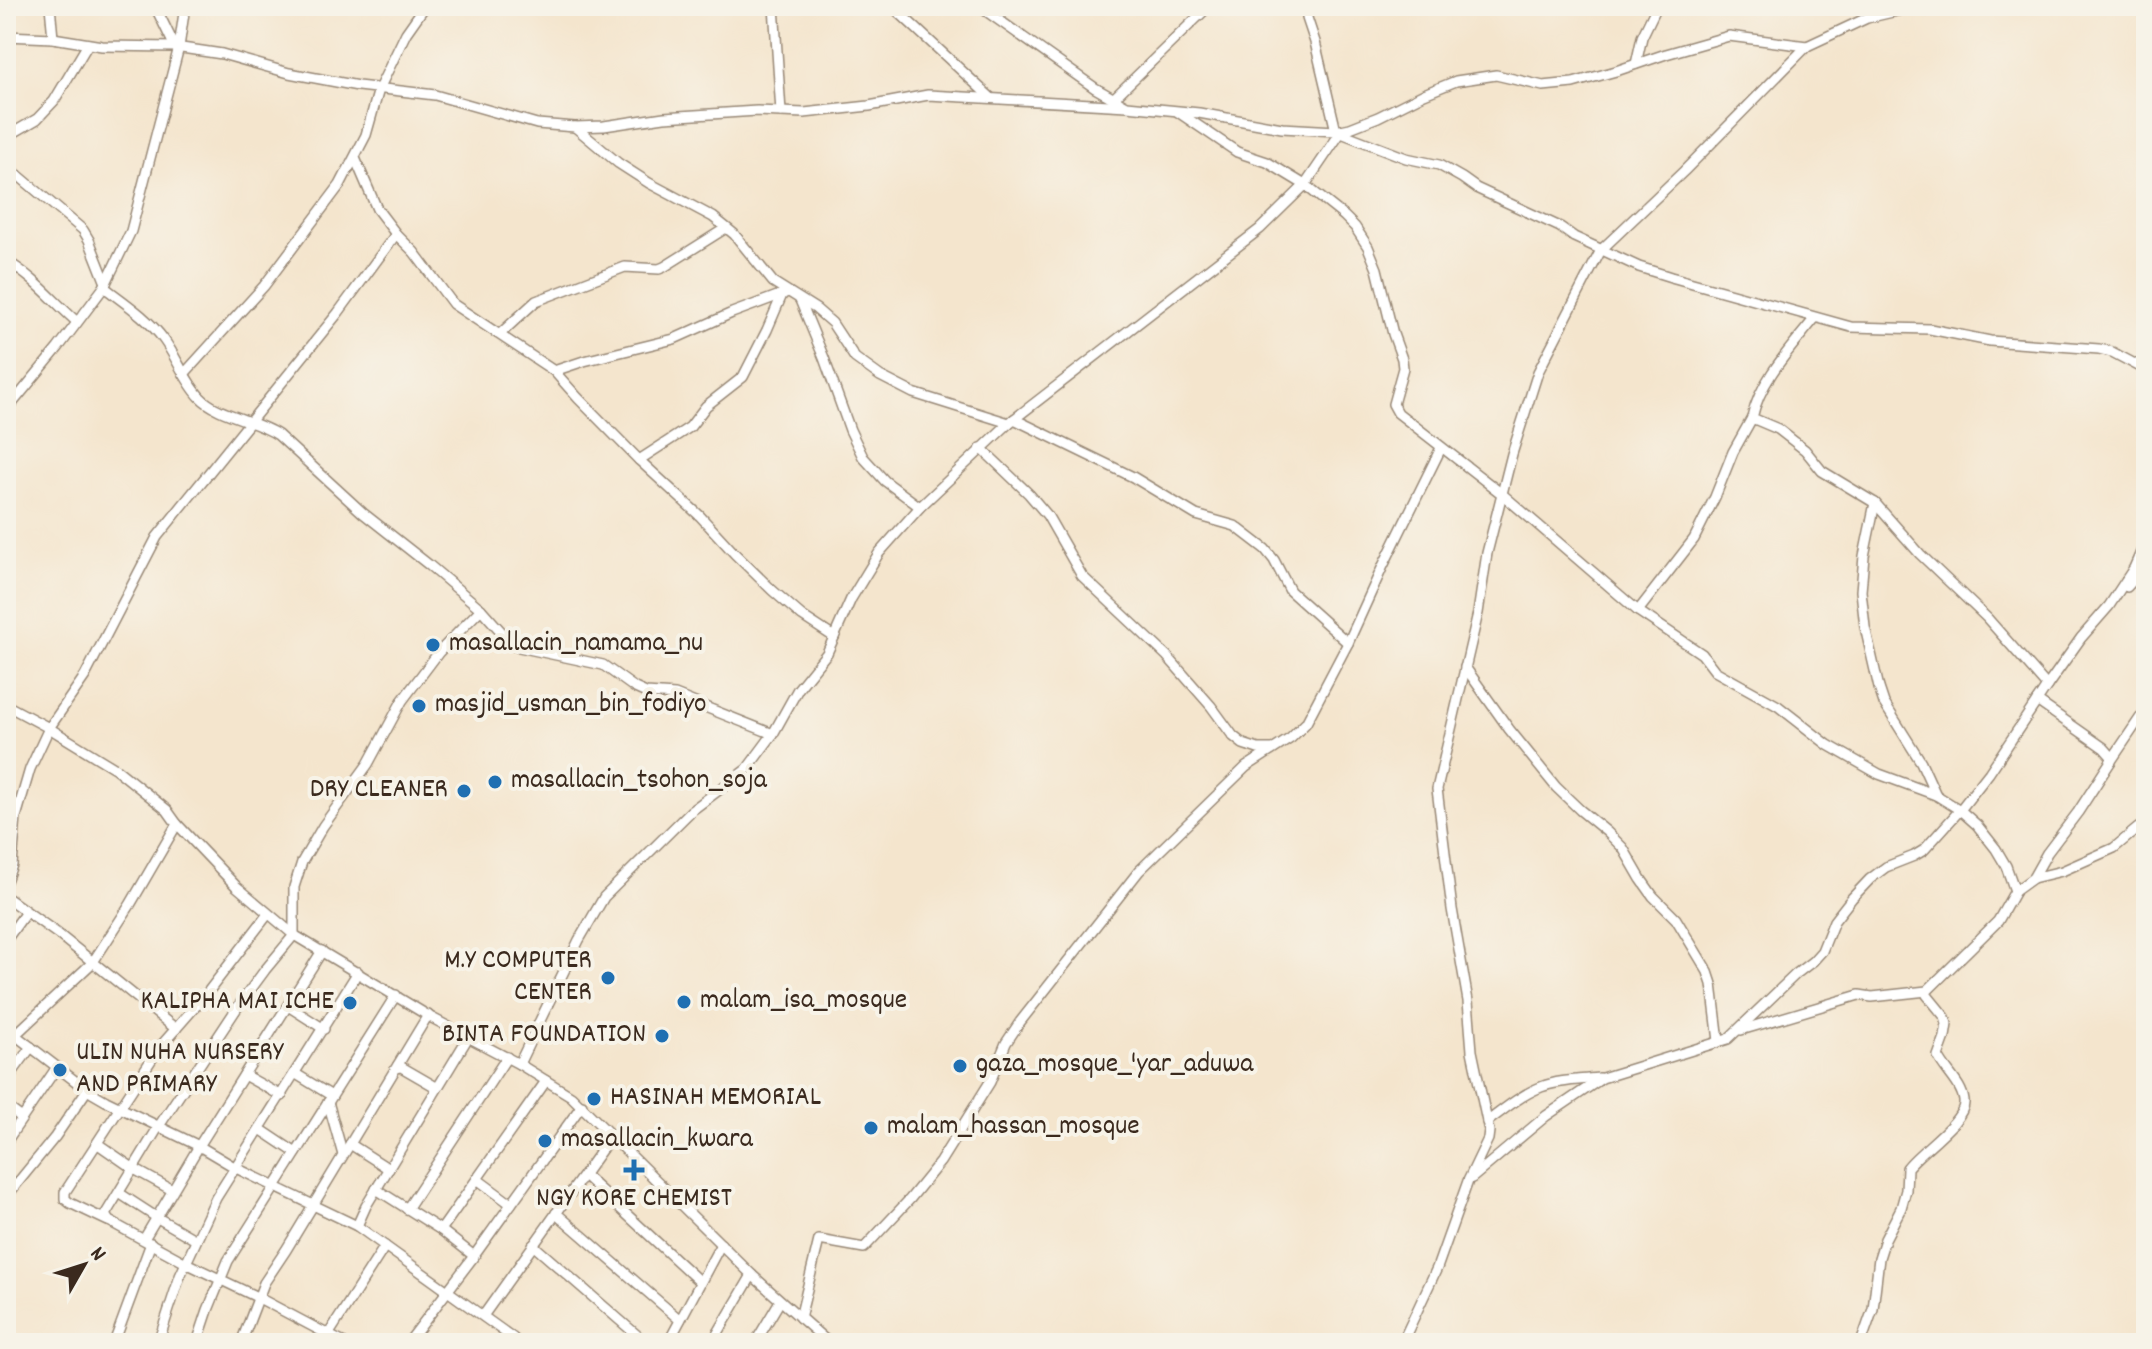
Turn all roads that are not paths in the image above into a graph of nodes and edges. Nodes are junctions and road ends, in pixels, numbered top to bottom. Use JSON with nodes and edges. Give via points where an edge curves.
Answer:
{"nodes":[{"id":1,"x":155,"y":6,"type":"edge"},
{"id":2,"x":185,"y":6,"type":"edge"},
{"id":3,"x":425,"y":6,"type":"edge"},
{"id":4,"x":774,"y":6,"type":"edge"},
{"id":5,"x":892,"y":6,"type":"edge"},
{"id":6,"x":979,"y":6,"type":"edge"},
{"id":7,"x":1209,"y":6,"type":"edge"},
{"id":8,"x":1308,"y":6,"type":"edge"},
{"id":9,"x":1657,"y":6,"type":"edge"},
{"id":10,"x":1918,"y":6,"type":"edge"},
{"id":11,"x":51,"y":7,"type":"edge"},
{"id":12,"x":6,"y":36,"type":"edge"},
{"id":13,"x":53,"y":38,"type":"junction"},
{"id":14,"x":88,"y":44,"type":"junction"},
{"id":15,"x":1807,"y":46,"type":"junction"},
{"id":16,"x":177,"y":47,"type":"junction"},
{"id":17,"x":1636,"y":64,"type":"junction"},
{"id":18,"x":379,"y":89,"type":"junction"},
{"id":19,"x":991,"y":98,"type":"junction"},
{"id":20,"x":1114,"y":98,"type":"junction"},
{"id":21,"x":1127,"y":106,"type":"junction"},
{"id":22,"x":1177,"y":111,"type":"junction"},
{"id":23,"x":781,"y":112,"type":"junction"},
{"id":24,"x":575,"y":127,"type":"junction"},
{"id":25,"x":1338,"y":131,"type":"junction"},
{"id":26,"x":6,"y":137,"type":"edge"},
{"id":27,"x":355,"y":158,"type":"junction"},
{"id":28,"x":6,"y":165,"type":"edge"},
{"id":29,"x":1305,"y":185,"type":"junction"},
{"id":30,"x":726,"y":228,"type":"junction"},
{"id":31,"x":396,"y":234,"type":"junction"},
{"id":32,"x":1601,"y":250,"type":"junction"},
{"id":33,"x":6,"y":261,"type":"edge"},
{"id":34,"x":105,"y":285,"type":"junction"},
{"id":35,"x":785,"y":294,"type":"junction"},
{"id":36,"x":800,"y":300,"type":"junction"},
{"id":37,"x":1815,"y":318,"type":"junction"},
{"id":38,"x":77,"y":322,"type":"junction"},
{"id":39,"x":500,"y":334,"type":"junction"},
{"id":40,"x":2146,"y":370,"type":"edge"},
{"id":41,"x":554,"y":371,"type":"junction"},
{"id":42,"x":184,"y":374,"type":"junction"},
{"id":43,"x":6,"y":389,"type":"edge"},
{"id":44,"x":19,"y":395,"type":"junction"},
{"id":45,"x":6,"y":411,"type":"edge"},
{"id":46,"x":1752,"y":418,"type":"junction"},
{"id":47,"x":1012,"y":421,"type":"junction"},
{"id":48,"x":251,"y":422,"type":"junction"},
{"id":49,"x":981,"y":448,"type":"junction"},
{"id":50,"x":1441,"y":448,"type":"junction"},
{"id":51,"x":639,"y":460,"type":"junction"},
{"id":52,"x":1502,"y":494,"type":"junction"},
{"id":53,"x":1875,"y":503,"type":"junction"},
{"id":54,"x":920,"y":507,"type":"junction"},
{"id":55,"x":2146,"y":541,"type":"edge"},
{"id":56,"x":2146,"y":566,"type":"edge"},
{"id":57,"x":2109,"y":606,"type":"junction"},
{"id":58,"x":481,"y":609,"type":"junction"},
{"id":59,"x":1638,"y":611,"type":"junction"},
{"id":60,"x":834,"y":637,"type":"junction"},
{"id":61,"x":1348,"y":643,"type":"junction"},
{"id":62,"x":1465,"y":667,"type":"junction"},
{"id":63,"x":2047,"y":686,"type":"junction"},
{"id":64,"x":2037,"y":701,"type":"junction"},
{"id":65,"x":6,"y":705,"type":"edge"},
{"id":66,"x":2146,"y":714,"type":"edge"},
{"id":67,"x":49,"y":728,"type":"junction"},
{"id":68,"x":773,"y":734,"type":"junction"},
{"id":69,"x":1275,"y":749,"type":"junction"},
{"id":70,"x":2111,"y":761,"type":"junction"},
{"id":71,"x":1936,"y":795,"type":"junction"},
{"id":72,"x":1960,"y":810,"type":"junction"},
{"id":73,"x":177,"y":824,"type":"junction"},
{"id":74,"x":2146,"y":828,"type":"edge"},
{"id":75,"x":2033,"y":878,"type":"junction"},
{"id":76,"x":6,"y":881,"type":"edge"},
{"id":77,"x":2015,"y":891,"type":"junction"},
{"id":78,"x":6,"y":897,"type":"edge"},
{"id":79,"x":26,"y":912,"type":"junction"},
{"id":80,"x":268,"y":914,"type":"junction"},
{"id":81,"x":294,"y":935,"type":"junction"},
{"id":82,"x":6,"y":940,"type":"edge"},
{"id":83,"x":322,"y":951,"type":"junction"},
{"id":84,"x":93,"y":962,"type":"junction"},
{"id":85,"x":358,"y":972,"type":"junction"},
{"id":86,"x":1927,"y":991,"type":"junction"},
{"id":87,"x":396,"y":995,"type":"junction"},
{"id":88,"x":288,"y":1006,"type":"junction"},
{"id":89,"x":428,"y":1015,"type":"junction"},
{"id":90,"x":6,"y":1028,"type":"edge"},
{"id":91,"x":176,"y":1029,"type":"junction"},
{"id":92,"x":324,"y":1029,"type":"junction"},
{"id":93,"x":1738,"y":1031,"type":"junction"},
{"id":94,"x":15,"y":1035,"type":"junction"},
{"id":95,"x":469,"y":1036,"type":"junction"},
{"id":96,"x":1719,"y":1041,"type":"junction"},
{"id":97,"x":31,"y":1047,"type":"junction"},
{"id":98,"x":507,"y":1057,"type":"junction"},
{"id":99,"x":519,"y":1064,"type":"junction"},
{"id":100,"x":398,"y":1065,"type":"junction"},
{"id":101,"x":57,"y":1067,"type":"junction"},
{"id":102,"x":296,"y":1074,"type":"junction"},
{"id":103,"x":244,"y":1075,"type":"junction"},
{"id":104,"x":7,"y":1076,"type":"edge"},
{"id":105,"x":1602,"y":1078,"type":"junction"},
{"id":106,"x":546,"y":1081,"type":"junction"},
{"id":107,"x":436,"y":1087,"type":"junction"},
{"id":108,"x":87,"y":1090,"type":"junction"},
{"id":109,"x":282,"y":1096,"type":"junction"},
{"id":110,"x":330,"y":1099,"type":"junction"},
{"id":111,"x":582,"y":1105,"type":"junction"},
{"id":112,"x":6,"y":1106,"type":"edge"},
{"id":113,"x":121,"y":1108,"type":"junction"},
{"id":114,"x":22,"y":1118,"type":"junction"},
{"id":115,"x":1487,"y":1122,"type":"junction"},
{"id":116,"x":159,"y":1126,"type":"junction"},
{"id":117,"x":260,"y":1129,"type":"junction"},
{"id":118,"x":612,"y":1135,"type":"junction"},
{"id":119,"x":6,"y":1142,"type":"edge"},
{"id":120,"x":98,"y":1144,"type":"junction"},
{"id":121,"x":350,"y":1144,"type":"junction"},
{"id":122,"x":199,"y":1146,"type":"junction"},
{"id":123,"x":296,"y":1153,"type":"junction"},
{"id":124,"x":343,"y":1155,"type":"junction"},
{"id":125,"x":236,"y":1168,"type":"junction"},
{"id":126,"x":134,"y":1169,"type":"junction"},
{"id":127,"x":389,"y":1169,"type":"junction"},
{"id":128,"x":584,"y":1175,"type":"junction"},
{"id":129,"x":477,"y":1179,"type":"junction"},
{"id":130,"x":1468,"y":1181,"type":"junction"},
{"id":131,"x":274,"y":1187,"type":"junction"},
{"id":132,"x":376,"y":1189,"type":"junction"},
{"id":133,"x":172,"y":1190,"type":"junction"},
{"id":134,"x":119,"y":1193,"type":"junction"},
{"id":135,"x":6,"y":1197,"type":"edge"},
{"id":136,"x":511,"y":1204,"type":"junction"},
{"id":137,"x":313,"y":1205,"type":"junction"},
{"id":138,"x":407,"y":1209,"type":"junction"},
{"id":139,"x":556,"y":1213,"type":"junction"},
{"id":140,"x":156,"y":1217,"type":"junction"},
{"id":141,"x":109,"y":1221,"type":"junction"},
{"id":142,"x":357,"y":1226,"type":"junction"},
{"id":143,"x":441,"y":1230,"type":"junction"},
{"id":144,"x":196,"y":1240,"type":"junction"},
{"id":145,"x":148,"y":1241,"type":"junction"},
{"id":146,"x":721,"y":1244,"type":"junction"},
{"id":147,"x":533,"y":1245,"type":"junction"},
{"id":148,"x":385,"y":1246,"type":"junction"},
{"id":149,"x":474,"y":1256,"type":"junction"},
{"id":150,"x":186,"y":1263,"type":"junction"},
{"id":151,"x":752,"y":1275,"type":"junction"},
{"id":152,"x":220,"y":1279,"type":"junction"},
{"id":153,"x":700,"y":1282,"type":"junction"},
{"id":154,"x":448,"y":1291,"type":"junction"},
{"id":155,"x":257,"y":1297,"type":"junction"},
{"id":156,"x":780,"y":1301,"type":"junction"},
{"id":157,"x":483,"y":1316,"type":"junction"},
{"id":158,"x":800,"y":1318,"type":"junction"},
{"id":159,"x":680,"y":1320,"type":"junction"},
{"id":160,"x":326,"y":1338,"type":"edge"},
{"id":161,"x":114,"y":1343,"type":"edge"},
{"id":162,"x":158,"y":1343,"type":"edge"},
{"id":163,"x":197,"y":1343,"type":"edge"},
{"id":164,"x":241,"y":1343,"type":"edge"},
{"id":165,"x":344,"y":1343,"type":"edge"},
{"id":166,"x":408,"y":1343,"type":"edge"},
{"id":167,"x":517,"y":1343,"type":"edge"},
{"id":168,"x":646,"y":1343,"type":"edge"},
{"id":169,"x":668,"y":1343,"type":"edge"},
{"id":170,"x":712,"y":1343,"type":"edge"},
{"id":171,"x":755,"y":1343,"type":"edge"},
{"id":172,"x":829,"y":1343,"type":"edge"},
{"id":173,"x":1402,"y":1343,"type":"edge"},
{"id":174,"x":1861,"y":1343,"type":"edge"}],
"edges":[{"from":1,"to":16,"type":"street"},
{"from":2,"to":16,"type":"street"},
{"from":3,"to":18,"type":"street"},
{"from":4,"to":23,"type":"street"},
{"from":5,"to":19,"type":"street"},
{"from":6,"to":20,"type":"street"},
{"from":7,"to":20,"type":"street"},
{"from":8,"to":25,"type":"street"},
{"from":9,"to":17,"type":"street"},
{"from":10,"to":15,"type":"street","via":[[1867,18]]},
{"from":11,"to":13,"type":"street"},
{"from":12,"to":13,"type":"street"},
{"from":13,"to":14,"type":"street"},
{"from":14,"to":16,"type":"street"},
{"from":14,"to":26,"type":"street","via":[[54,101],[37,119]]},
{"from":15,"to":17,"type":"street","via":[[1729,36]]},
{"from":15,"to":32,"type":"street"},
{"from":16,"to":18,"type":"street"},
{"from":16,"to":34,"type":"street","via":[[131,231]]},
{"from":17,"to":25,"type":"street","via":[[1543,86],[1496,75],[1456,81]]},
{"from":18,"to":24,"type":"street","via":[[435,95],[537,124]]},
{"from":18,"to":27,"type":"street"},
{"from":19,"to":21,"type":"street"},
{"from":19,"to":23,"type":"street","via":[[915,95],[869,106]]},
{"from":20,"to":21,"type":"street"},
{"from":21,"to":22,"type":"street"},
{"from":22,"to":25,"type":"street"},
{"from":22,"to":29,"type":"street","via":[[1237,152]]},
{"from":23,"to":24,"type":"street"},
{"from":24,"to":30,"type":"street","via":[[618,163]]},
{"from":25,"to":29,"type":"street"},
{"from":25,"to":32,"type":"street","via":[[1439,165]]},
{"from":27,"to":31,"type":"street","via":[[377,209]]},
{"from":27,"to":42,"type":"street","via":[[264,286]]},
{"from":28,"to":34,"type":"street","via":[[83,230]]},
{"from":29,"to":47,"type":"street","via":[[1260,229]]},
{"from":29,"to":50,"type":"street","via":[[1344,216],[1368,247],[1402,359],[1394,409]]},
{"from":30,"to":35,"type":"street"},
{"from":30,"to":39,"type":"street","via":[[664,267],[625,267],[536,301]]},
{"from":31,"to":39,"type":"street","via":[[453,304]]},
{"from":31,"to":48,"type":"street"},
{"from":32,"to":37,"type":"street","via":[[1639,267]]},
{"from":32,"to":52,"type":"street","via":[[1538,372]]},
{"from":33,"to":38,"type":"street","via":[[34,279]]},
{"from":34,"to":38,"type":"street"},
{"from":34,"to":42,"type":"street","via":[[164,339]]},
{"from":35,"to":36,"type":"street"},
{"from":35,"to":41,"type":"street","via":[[674,339]]},
{"from":35,"to":51,"type":"street","via":[[743,377],[706,406],[690,427]]},
{"from":36,"to":47,"type":"street","via":[[832,323],[855,358],[880,376],[913,393]]},
{"from":36,"to":54,"type":"street","via":[[863,457]]},
{"from":37,"to":40,"type":"street","via":[[1851,327],[1930,329],[1990,341],[2099,349]]},
{"from":37,"to":46,"type":"street","via":[[1770,376]]},
{"from":38,"to":44,"type":"street"},
{"from":39,"to":41,"type":"street"},
{"from":41,"to":51,"type":"street"},
{"from":42,"to":48,"type":"street","via":[[208,404]]},
{"from":43,"to":44,"type":"street"},
{"from":44,"to":45,"type":"street"},
{"from":46,"to":53,"type":"street","via":[[1778,429],[1822,471]]},
{"from":46,"to":59,"type":"street","via":[[1694,539]]},
{"from":47,"to":49,"type":"street"},
{"from":47,"to":61,"type":"street","via":[[1133,477],[1196,515],[1235,526],[1265,549],[1290,591]]},
{"from":48,"to":58,"type":"street","via":[[278,435]]},
{"from":48,"to":67,"type":"street","via":[[157,537],[85,676]]},
{"from":49,"to":54,"type":"street"},
{"from":49,"to":69,"type":"street","via":[[1047,515],[1088,582],[1167,656],[1233,736],[1258,749]]},
{"from":50,"to":52,"type":"street"},
{"from":50,"to":61,"type":"street"},
{"from":51,"to":60,"type":"street","via":[[772,590]]},
{"from":52,"to":59,"type":"street"},
{"from":52,"to":62,"type":"street"},
{"from":53,"to":63,"type":"street"},
{"from":53,"to":71,"type":"street","via":[[1861,591],[1865,627],[1884,703]]},
{"from":54,"to":60,"type":"street","via":[[879,553]]},
{"from":55,"to":57,"type":"street"},
{"from":56,"to":57,"type":"street"},
{"from":57,"to":63,"type":"street"},
{"from":58,"to":68,"type":"street","via":[[514,646],[603,665],[646,693],[675,695]]},
{"from":58,"to":81,"type":"street","via":[[402,701],[368,764],[314,841],[294,887]]},
{"from":59,"to":71,"type":"street","via":[[1702,654],[1715,671],[1778,706],[1828,745],[1879,774]]},
{"from":60,"to":68,"type":"street"},
{"from":61,"to":69,"type":"street","via":[[1306,723]]},
{"from":62,"to":96,"type":"street","via":[[1556,787],[1623,848],[1641,879],[1676,919],[1708,972]]},
{"from":62,"to":115,"type":"street","via":[[1437,796],[1472,1051]]},
{"from":63,"to":64,"type":"street"},
{"from":64,"to":70,"type":"street","via":[[2109,752]]},
{"from":64,"to":72,"type":"street"},
{"from":65,"to":67,"type":"street"},
{"from":66,"to":70,"type":"street"},
{"from":67,"to":73,"type":"street","via":[[116,769]]},
{"from":67,"to":76,"type":"street","via":[[16,817]]},
{"from":68,"to":99,"type":"street","via":[[747,769],[691,811],[604,897]]},
{"from":69,"to":158,"type":"street","via":[[1246,767],[1139,871],[1020,1022],[990,1082],[910,1199],[864,1248],[819,1240]]},
{"from":70,"to":75,"type":"street"},
{"from":71,"to":72,"type":"street"},
{"from":72,"to":77,"type":"street","via":[[1996,849]]},
{"from":72,"to":93,"type":"street","via":[[1924,850],[1870,879],[1834,921],[1822,951]]},
{"from":73,"to":80,"type":"street"},
{"from":73,"to":84,"type":"street"},
{"from":74,"to":75,"type":"street","via":[[2093,858]]},
{"from":75,"to":77,"type":"street"},
{"from":77,"to":86,"type":"street","via":[[1998,921]]},
{"from":78,"to":79,"type":"street"},
{"from":79,"to":82,"type":"street"},
{"from":79,"to":84,"type":"street"},
{"from":80,"to":81,"type":"street"},
{"from":80,"to":91,"type":"street"},
{"from":81,"to":83,"type":"street"},
{"from":81,"to":116,"type":"street","via":[[237,1008]]},
{"from":83,"to":85,"type":"street"},
{"from":83,"to":88,"type":"street"},
{"from":84,"to":91,"type":"street"},
{"from":84,"to":94,"type":"street"},
{"from":85,"to":87,"type":"street"},
{"from":85,"to":92,"type":"street"},
{"from":86,"to":93,"type":"street","via":[[1859,995]]},
{"from":86,"to":174,"type":"street","via":[[1945,1017],[1938,1056],[1961,1093],[1963,1109],[1907,1168],[1906,1190],[1879,1258],[1873,1309]]},
{"from":87,"to":89,"type":"street"},
{"from":87,"to":110,"type":"street"},
{"from":88,"to":92,"type":"street"},
{"from":88,"to":103,"type":"street"},
{"from":89,"to":95,"type":"street"},
{"from":89,"to":100,"type":"street"},
{"from":90,"to":94,"type":"street"},
{"from":91,"to":113,"type":"street"},
{"from":92,"to":102,"type":"street"},
{"from":93,"to":96,"type":"street"},
{"from":94,"to":97,"type":"street"},
{"from":95,"to":98,"type":"street"},
{"from":95,"to":107,"type":"street"},
{"from":96,"to":105,"type":"street"},
{"from":97,"to":101,"type":"street"},
{"from":97,"to":104,"type":"street"},
{"from":98,"to":99,"type":"street"},
{"from":98,"to":138,"type":"street"},
{"from":99,"to":106,"type":"street"},
{"from":100,"to":107,"type":"street"},
{"from":100,"to":121,"type":"street"},
{"from":101,"to":108,"type":"street"},
{"from":101,"to":114,"type":"street"},
{"from":102,"to":109,"type":"street"},
{"from":102,"to":110,"type":"street"},
{"from":103,"to":109,"type":"street"},
{"from":103,"to":122,"type":"street"},
{"from":105,"to":115,"type":"street","via":[[1543,1086]]},
{"from":105,"to":130,"type":"street"},
{"from":106,"to":111,"type":"street"},
{"from":106,"to":129,"type":"street"},
{"from":107,"to":127,"type":"street"},
{"from":108,"to":113,"type":"street"},
{"from":108,"to":135,"type":"street"},
{"from":109,"to":117,"type":"street"},
{"from":110,"to":123,"type":"street"},
{"from":110,"to":124,"type":"street"},
{"from":111,"to":118,"type":"street"},
{"from":111,"to":136,"type":"street"},
{"from":112,"to":114,"type":"street"},
{"from":113,"to":116,"type":"street"},
{"from":113,"to":120,"type":"street"},
{"from":114,"to":119,"type":"street"},
{"from":115,"to":130,"type":"street","via":[[1486,1144]]},
{"from":116,"to":122,"type":"street"},
{"from":116,"to":126,"type":"street"},
{"from":117,"to":123,"type":"street"},
{"from":117,"to":125,"type":"street"},
{"from":118,"to":128,"type":"street"},
{"from":118,"to":146,"type":"street"},
{"from":120,"to":126,"type":"street"},
{"from":120,"to":141,"type":"street","via":[[64,1196]]},
{"from":121,"to":124,"type":"street"},
{"from":121,"to":127,"type":"street"},
{"from":122,"to":125,"type":"street"},
{"from":122,"to":133,"type":"street"},
{"from":123,"to":131,"type":"street"},
{"from":124,"to":137,"type":"street"},
{"from":125,"to":131,"type":"street"},
{"from":125,"to":144,"type":"street"},
{"from":126,"to":133,"type":"street"},
{"from":126,"to":134,"type":"street"},
{"from":127,"to":132,"type":"street"},
{"from":128,"to":139,"type":"street"},
{"from":128,"to":153,"type":"street"},
{"from":129,"to":136,"type":"street"},
{"from":129,"to":143,"type":"street"},
{"from":130,"to":173,"type":"street","via":[[1437,1268]]},
{"from":131,"to":137,"type":"street"},
{"from":131,"to":152,"type":"street"},
{"from":132,"to":138,"type":"street"},
{"from":132,"to":142,"type":"street"},
{"from":133,"to":140,"type":"street"},
{"from":134,"to":140,"type":"street"},
{"from":134,"to":141,"type":"street","via":[[105,1215]]},
{"from":136,"to":149,"type":"street"},
{"from":137,"to":142,"type":"street"},
{"from":137,"to":155,"type":"street"},
{"from":138,"to":143,"type":"street"},
{"from":139,"to":147,"type":"street"},
{"from":139,"to":159,"type":"street"},
{"from":140,"to":144,"type":"street"},
{"from":140,"to":145,"type":"street"},
{"from":141,"to":145,"type":"street"},
{"from":142,"to":148,"type":"street"},
{"from":143,"to":149,"type":"street"},
{"from":144,"to":150,"type":"street"},
{"from":145,"to":150,"type":"street"},
{"from":145,"to":161,"type":"street"},
{"from":146,"to":151,"type":"street"},
{"from":146,"to":153,"type":"street"},
{"from":147,"to":157,"type":"street"},
{"from":147,"to":168,"type":"street"},
{"from":148,"to":154,"type":"street"},
{"from":148,"to":160,"type":"street"},
{"from":149,"to":154,"type":"street"},
{"from":150,"to":152,"type":"street"},
{"from":150,"to":162,"type":"street"},
{"from":151,"to":156,"type":"street"},
{"from":151,"to":170,"type":"street"},
{"from":152,"to":155,"type":"street"},
{"from":152,"to":163,"type":"street"},
{"from":153,"to":159,"type":"street"},
{"from":154,"to":157,"type":"street"},
{"from":154,"to":166,"type":"street"},
{"from":155,"to":160,"type":"street"},
{"from":155,"to":164,"type":"street"},
{"from":156,"to":158,"type":"street"},
{"from":156,"to":171,"type":"street"},
{"from":157,"to":167,"type":"street"},
{"from":158,"to":172,"type":"street"},
{"from":159,"to":169,"type":"street"},
{"from":160,"to":165,"type":"street"}]}
